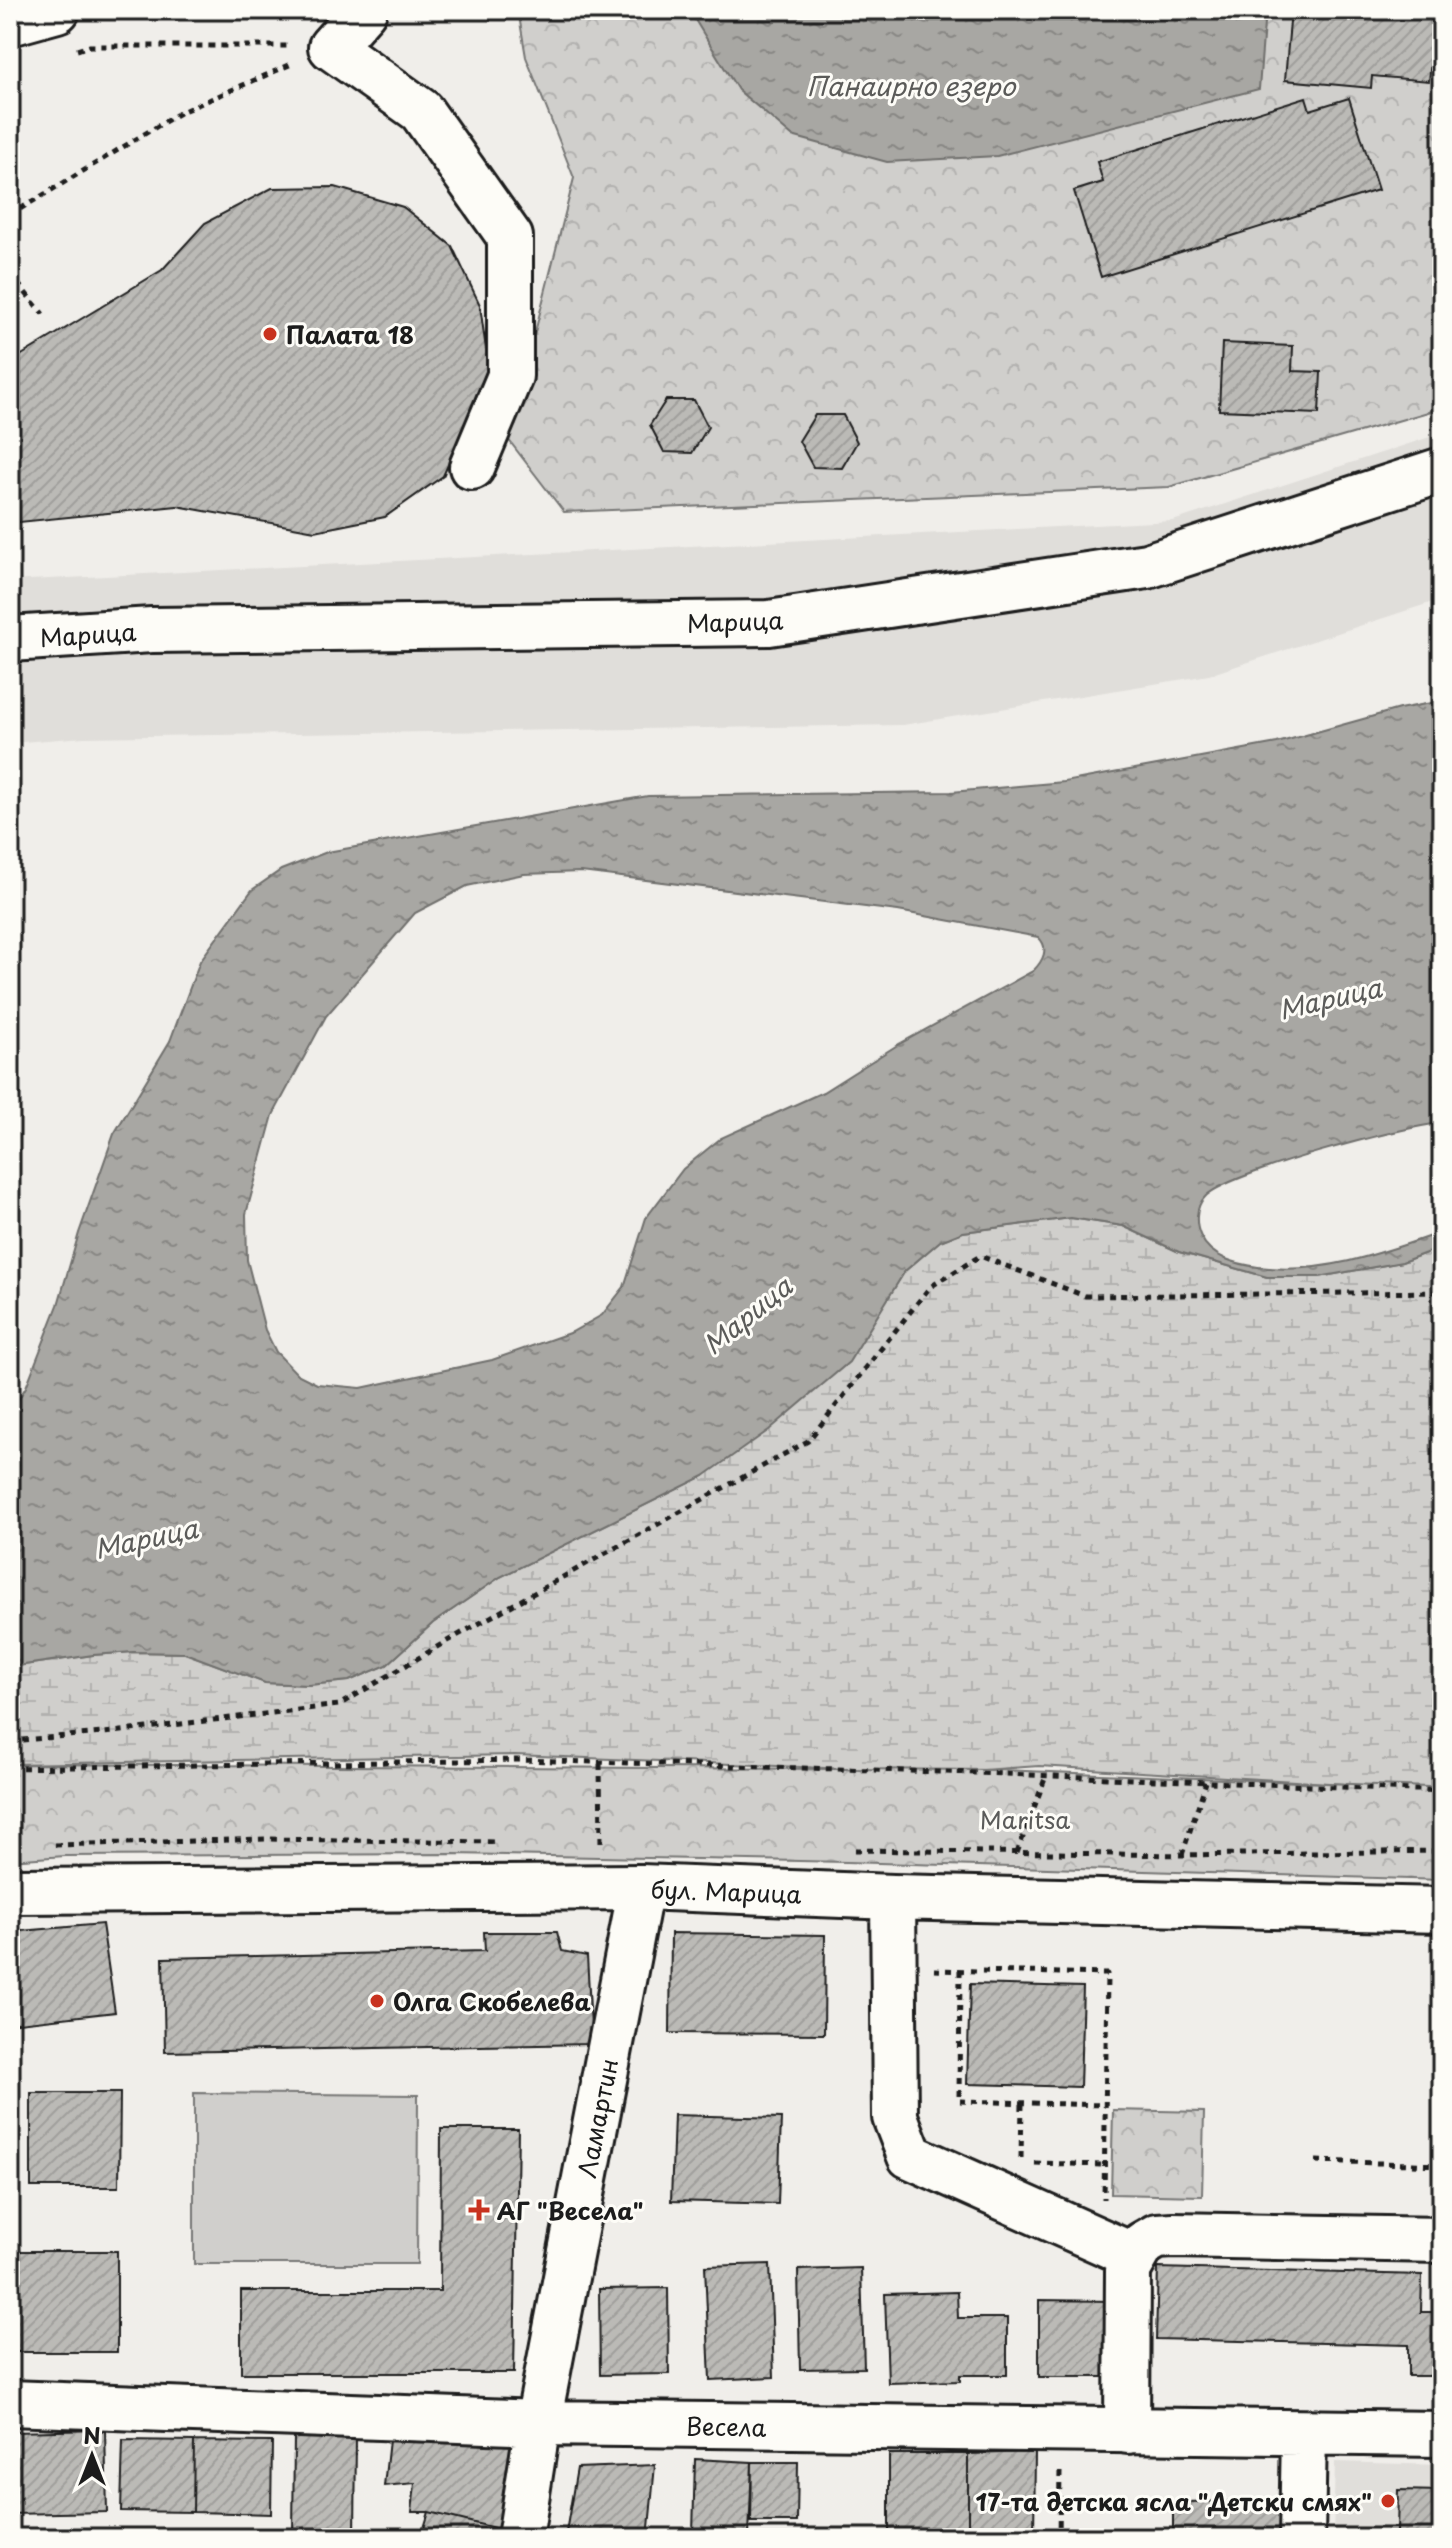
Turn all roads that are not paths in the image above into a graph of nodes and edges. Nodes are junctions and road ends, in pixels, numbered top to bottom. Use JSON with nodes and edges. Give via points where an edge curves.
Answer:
{"nodes":[{"id":1,"x":57,"y":10,"type":"edge"},
{"id":2,"x":364,"y":10,"type":"edge"},
{"id":3,"x":10,"y":23,"type":"edge"},
{"id":4,"x":472,"y":467,"type":"dead end"},
{"id":5,"x":1442,"y":470,"type":"edge"},
{"id":6,"x":10,"y":639,"type":"edge"},
{"id":7,"x":641,"y":1887,"type":"junction"},
{"id":8,"x":10,"y":1891,"type":"edge"},
{"id":9,"x":893,"y":1897,"type":"junction"},
{"id":10,"x":1442,"y":1910,"type":"edge"},
{"id":11,"x":1442,"y":2240,"type":"edge"},
{"id":12,"x":1118,"y":2249,"type":"junction"},
{"id":13,"x":10,"y":2403,"type":"edge"},
{"id":14,"x":538,"y":2423,"type":"junction"},
{"id":15,"x":1127,"y":2431,"type":"junction"},
{"id":16,"x":1304,"y":2433,"type":"junction"},
{"id":17,"x":1442,"y":2434,"type":"edge"},
{"id":18,"x":520,"y":2538,"type":"edge"},
{"id":19,"x":1302,"y":2538,"type":"edge"}],
"edges":[{"from":1,"to":3,"type":"street"},
{"from":2,"to":4,"type":"street","via":[[331,47],[421,111],[510,237],[510,376]]},
{"from":5,"to":6,"type":"street","name":"Марица","via":[[1147,566],[769,623],[152,630]]},
{"from":7,"to":8,"type":"street","name":"бул. Марица"},
{"from":7,"to":9,"type":"street","name":"бул. Марица"},
{"from":7,"to":14,"type":"street","name":"Ламартин"},
{"from":9,"to":10,"type":"street","name":"бул. Марица"},
{"from":9,"to":12,"type":"street","via":[[895,2117],[910,2156]]},
{"from":11,"to":12,"type":"street","via":[[1173,2235]]},
{"from":12,"to":15,"type":"street","via":[[1128,2270]]},
{"from":13,"to":14,"type":"street","name":"Весела"},
{"from":14,"to":15,"type":"street","name":"Весела"},
{"from":14,"to":18,"type":"street","name":"Ламартин"},
{"from":15,"to":16,"type":"street","name":"Весела"},
{"from":16,"to":17,"type":"street","name":"Весела"},
{"from":16,"to":19,"type":"street"}]}
